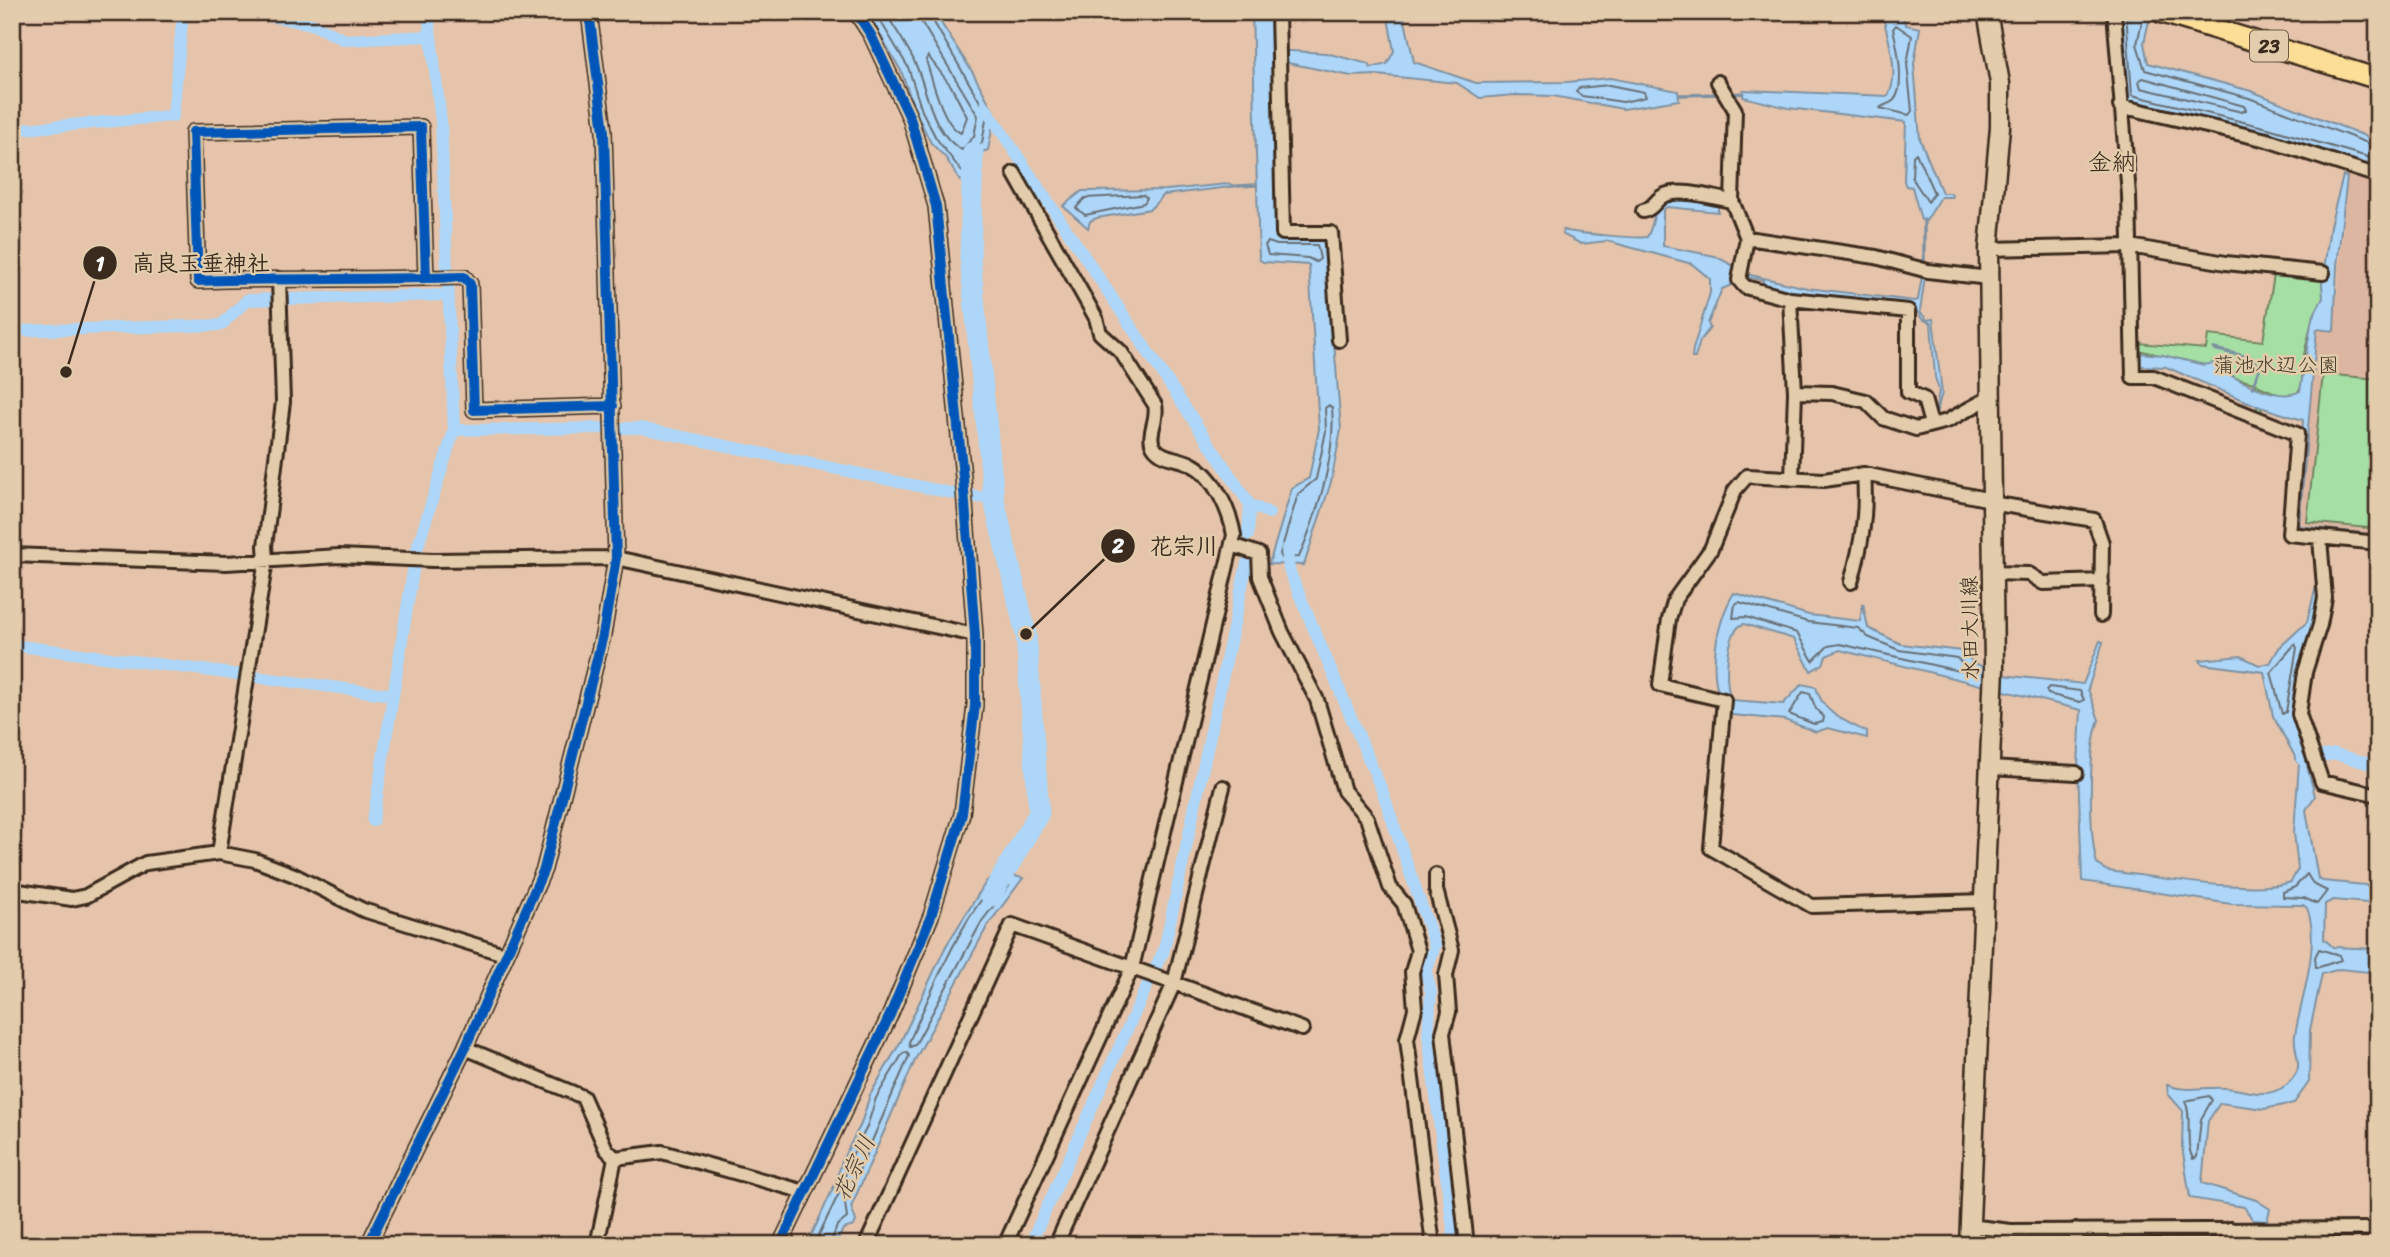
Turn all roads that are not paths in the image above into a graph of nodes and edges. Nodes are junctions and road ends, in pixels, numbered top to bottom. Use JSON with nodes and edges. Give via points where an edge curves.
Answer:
{"nodes":[{"id":1,"x":589,"y":12,"type":"edge"},
{"id":2,"x":856,"y":12,"type":"edge"},
{"id":3,"x":1278,"y":12,"type":"edge"},
{"id":4,"x":1987,"y":12,"type":"edge"},
{"id":5,"x":2114,"y":12,"type":"edge"},
{"id":6,"x":2160,"y":12,"type":"edge"},
{"id":7,"x":2378,"y":79,"type":"edge"},
{"id":8,"x":1718,"y":82,"type":"dead end"},
{"id":9,"x":2120,"y":106,"type":"junction"},
{"id":10,"x":1014,"y":173,"type":"dead end"},
{"id":11,"x":2378,"y":176,"type":"edge"},
{"id":12,"x":1732,"y":201,"type":"junction"},
{"id":13,"x":1643,"y":211,"type":"dead end"},
{"id":14,"x":1746,"y":238,"type":"junction"},
{"id":15,"x":2130,"y":246,"type":"junction"},
{"id":16,"x":1989,"y":249,"type":"junction"},
{"id":17,"x":2323,"y":273,"type":"dead end"},
{"id":18,"x":426,"y":278,"type":"junction"},
{"id":19,"x":1989,"y":278,"type":"junction"},
{"id":20,"x":279,"y":279,"type":"junction"},
{"id":21,"x":1790,"y":299,"type":"junction"},
{"id":22,"x":1339,"y":340,"type":"dead end"},
{"id":23,"x":1795,"y":392,"type":"junction"},
{"id":24,"x":1989,"y":398,"type":"junction"},
{"id":25,"x":613,"y":406,"type":"junction"},
{"id":26,"x":1931,"y":424,"type":"junction"},
{"id":27,"x":1864,"y":474,"type":"junction"},
{"id":28,"x":1793,"y":478,"type":"junction"},
{"id":29,"x":1991,"y":502,"type":"junction"},
{"id":30,"x":2320,"y":539,"type":"junction"},
{"id":31,"x":2378,"y":543,"type":"edge"},
{"id":32,"x":1232,"y":545,"type":"junction"},
{"id":33,"x":12,"y":555,"type":"edge"},
{"id":34,"x":616,"y":558,"type":"junction"},
{"id":35,"x":265,"y":560,"type":"junction"},
{"id":36,"x":1992,"y":573,"type":"junction"},
{"id":37,"x":2102,"y":581,"type":"junction"},
{"id":38,"x":1851,"y":582,"type":"dead end"},
{"id":39,"x":2101,"y":615,"type":"dead end"},
{"id":40,"x":975,"y":635,"type":"junction"},
{"id":41,"x":1990,"y":768,"type":"junction"},
{"id":42,"x":2076,"y":773,"type":"dead end"},
{"id":43,"x":1223,"y":787,"type":"dead end"},
{"id":44,"x":2378,"y":795,"type":"edge"},
{"id":45,"x":219,"y":853,"type":"junction"},
{"id":46,"x":1436,"y":875,"type":"dead end"},
{"id":47,"x":12,"y":890,"type":"edge"},
{"id":48,"x":1986,"y":901,"type":"junction"},
{"id":49,"x":504,"y":954,"type":"junction"},
{"id":50,"x":1132,"y":968,"type":"junction"},
{"id":51,"x":1174,"y":983,"type":"junction"},
{"id":52,"x":1302,"y":1029,"type":"dead end"},
{"id":53,"x":465,"y":1048,"type":"junction"},
{"id":54,"x":615,"y":1158,"type":"junction"},
{"id":55,"x":805,"y":1192,"type":"junction"},
{"id":56,"x":1969,"y":1226,"type":"junction"},
{"id":57,"x":2230,"y":1229,"type":"junction"},
{"id":58,"x":2378,"y":1229,"type":"edge"},
{"id":59,"x":2075,"y":1230,"type":"junction"},
{"id":60,"x":2190,"y":1238,"type":"edge"},
{"id":61,"x":368,"y":1245,"type":"edge"},
{"id":62,"x":597,"y":1245,"type":"edge"},
{"id":63,"x":780,"y":1245,"type":"edge"},
{"id":64,"x":866,"y":1245,"type":"edge"},
{"id":65,"x":1005,"y":1245,"type":"edge"},
{"id":66,"x":1056,"y":1245,"type":"edge"},
{"id":67,"x":1433,"y":1245,"type":"edge"},
{"id":68,"x":1467,"y":1245,"type":"edge"},
{"id":69,"x":1969,"y":1245,"type":"edge"},
{"id":70,"x":2077,"y":1245,"type":"edge"},
{"id":71,"x":2229,"y":1245,"type":"edge"}],
"edges":[{"from":1,"to":25,"type":"street","via":[[604,131]]},
{"from":2,"to":40,"type":"street","via":[[910,118],[936,206]]},
{"from":3,"to":22,"type":"street","via":[[1283,233],[1331,233]]},
{"from":4,"to":16,"type":"main road","name":"水田大川線","via":[[2000,94]]},
{"from":5,"to":9,"type":"street"},
{"from":6,"to":7,"type":"main road","number":"23"},
{"from":8,"to":12,"type":"street","via":[[1735,110],[1737,124]]},
{"from":9,"to":11,"type":"street","via":[[2267,140]]},
{"from":9,"to":15,"type":"street"},
{"from":10,"to":32,"type":"street","via":[[1090,307],[1100,333],[1121,352],[1155,405],[1153,445],[1162,455],[1195,466],[1208,479],[1231,521]]},
{"from":12,"to":13,"type":"street","via":[[1675,192],[1662,195]]},
{"from":12,"to":14,"type":"street"},
{"from":14,"to":19,"type":"street"},
{"from":14,"to":21,"type":"street","via":[[1740,280],[1745,287]]},
{"from":15,"to":16,"type":"street"},
{"from":15,"to":17,"type":"street","via":[[2226,263]]},
{"from":15,"to":30,"type":"street","via":[[2133,377],[2154,377],[2297,434],[2289,534]]},
{"from":16,"to":19,"type":"main road","name":"水田大川線"},
{"from":18,"to":20,"type":"street"},
{"from":18,"to":20,"type":"street","via":[[421,127],[193,132],[198,281]]},
{"from":18,"to":25,"type":"street","via":[[464,277],[470,284],[474,410]]},
{"from":19,"to":24,"type":"main road","name":"水田大川線"},
{"from":20,"to":35,"type":"street","via":[[284,402]]},
{"from":21,"to":23,"type":"street"},
{"from":21,"to":26,"type":"street","via":[[1908,311],[1908,392],[1924,399]]},
{"from":23,"to":26,"type":"street","via":[[1832,393],[1866,401],[1883,418],[1916,429]]},
{"from":23,"to":28,"type":"street"},
{"from":24,"to":26,"type":"street","via":[[1947,421]]},
{"from":24,"to":29,"type":"main road","name":"水田大川線"},
{"from":25,"to":34,"type":"street"},
{"from":27,"to":28,"type":"street","via":[[1824,480]]},
{"from":27,"to":29,"type":"street"},
{"from":27,"to":38,"type":"street","via":[[1867,508]]},
{"from":28,"to":48,"type":"street","via":[[1743,478],[1711,549],[1675,599],[1669,619],[1660,685],[1724,699],[1711,848],[1812,906]]},
{"from":29,"to":36,"type":"main road","name":"水田大川線"},
{"from":29,"to":37,"type":"street","via":[[2094,520],[2102,543]]},
{"from":30,"to":31,"type":"street"},
{"from":30,"to":44,"type":"street","via":[[2325,598],[2305,672],[2300,714],[2322,782]]},
{"from":32,"to":50,"type":"street"},
{"from":32,"to":67,"type":"street","via":[[1259,554],[1260,577],[1317,700],[1344,791],[1367,818],[1390,887],[1404,904],[1418,951],[1412,972],[1415,1009],[1408,1039]]},
{"from":33,"to":35,"type":"street","via":[[226,563]]},
{"from":34,"to":35,"type":"street","via":[[339,556]]},
{"from":34,"to":40,"type":"street"},
{"from":34,"to":49,"type":"street","via":[[603,635],[544,869]]},
{"from":35,"to":45,"type":"street"},
{"from":36,"to":37,"type":"street","via":[[2029,573],[2043,583]]},
{"from":36,"to":41,"type":"main road","name":"水田大川線"},
{"from":37,"to":39,"type":"street"},
{"from":40,"to":55,"type":"street","via":[[975,705],[962,814],[931,916],[890,1015]]},
{"from":41,"to":42,"type":"street"},
{"from":41,"to":48,"type":"main road","name":"水田大川線"},
{"from":43,"to":51,"type":"street"},
{"from":45,"to":47,"type":"street","via":[[146,863],[72,899]]},
{"from":45,"to":49,"type":"street","via":[[294,874],[363,910]]},
{"from":46,"to":68,"type":"street","via":[[1452,950],[1446,975],[1449,1012],[1443,1033]]},
{"from":48,"to":56,"type":"main road","name":"水田大川線"},
{"from":49,"to":53,"type":"street"},
{"from":50,"to":51,"type":"street"},
{"from":50,"to":64,"type":"street","via":[[1012,925]]},
{"from":50,"to":65,"type":"street"},
{"from":51,"to":52,"type":"street"},
{"from":51,"to":66,"type":"street"},
{"from":53,"to":54,"type":"street","via":[[583,1097],[606,1149]]},
{"from":53,"to":61,"type":"street"},
{"from":54,"to":55,"type":"street","via":[[662,1152]]},
{"from":54,"to":62,"type":"street"},
{"from":55,"to":63,"type":"street"},
{"from":56,"to":59,"type":"street"},
{"from":56,"to":69,"type":"main road","name":"水田大川線"},
{"from":57,"to":58,"type":"street"},
{"from":57,"to":60,"type":"street"},
{"from":57,"to":71,"type":"street"},
{"from":59,"to":60,"type":"street"},
{"from":59,"to":70,"type":"street"}]}
